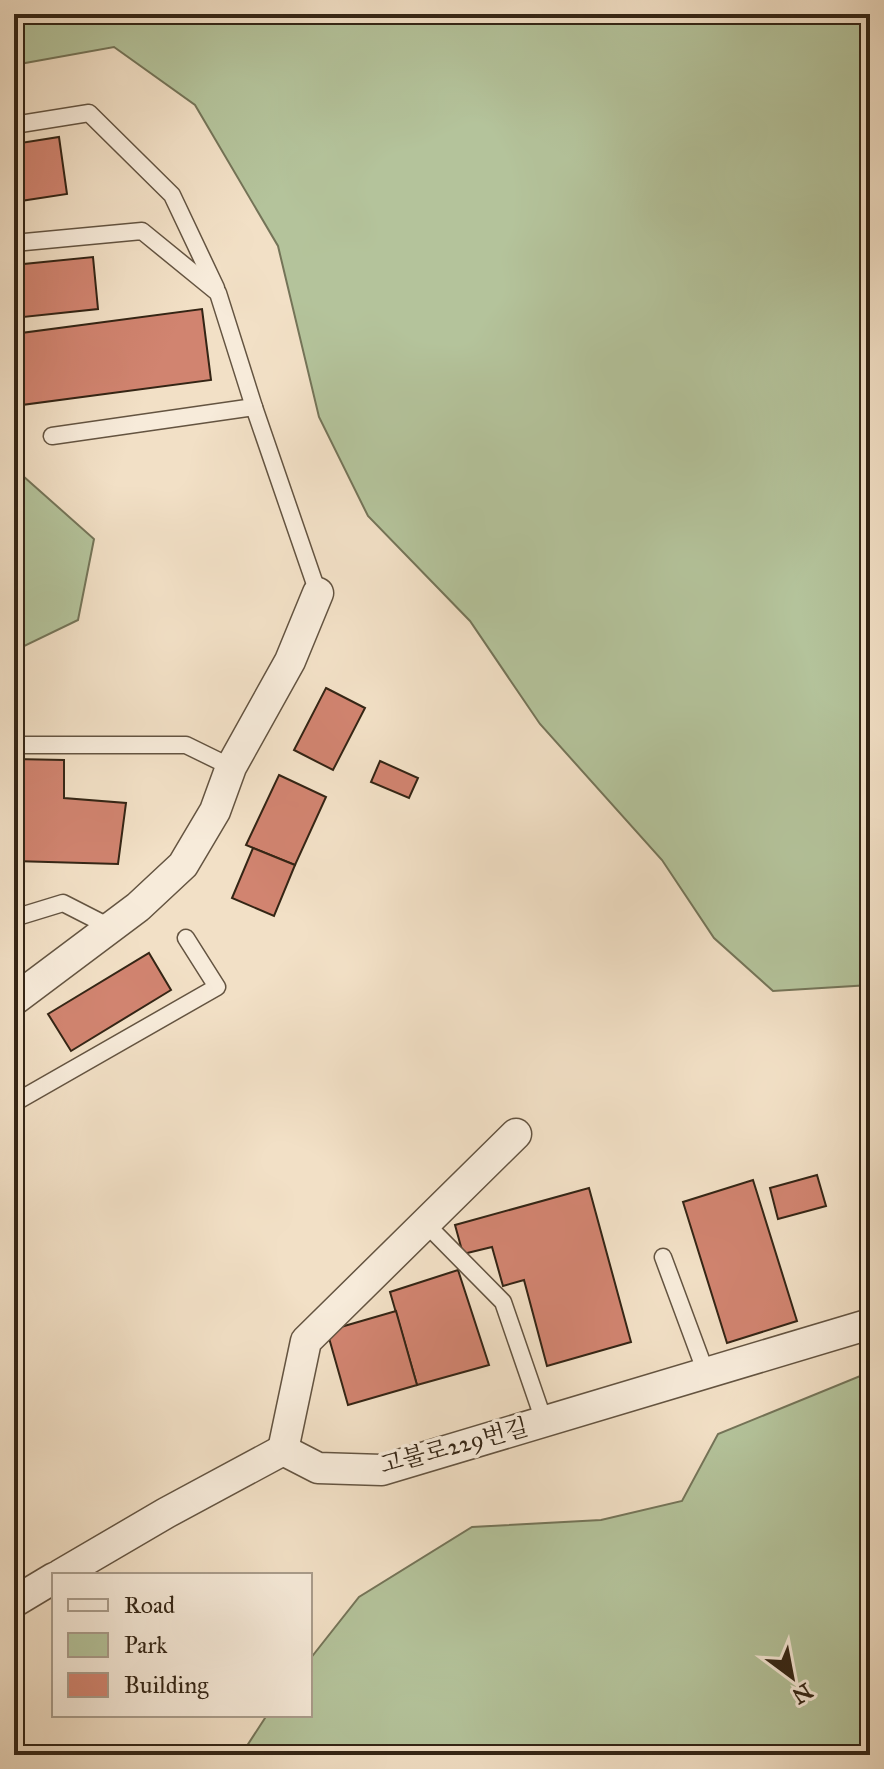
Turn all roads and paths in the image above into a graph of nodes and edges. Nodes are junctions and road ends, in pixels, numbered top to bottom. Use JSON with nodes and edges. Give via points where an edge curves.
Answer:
{"nodes":[{"id":1,"x":14,"y":125,"type":"edge"},
{"id":2,"x":14,"y":243,"type":"edge"},
{"id":3,"x":218,"y":293,"type":"junction"},
{"id":4,"x":254,"y":407,"type":"junction"},
{"id":5,"x":52,"y":436,"type":"dead end"},
{"id":6,"x":318,"y":593,"type":"joint"},
{"id":7,"x":14,"y":745,"type":"edge"},
{"id":8,"x":231,"y":767,"type":"junction"},
{"id":9,"x":14,"y":918,"type":"edge"},
{"id":10,"x":110,"y":927,"type":"junction"},
{"id":11,"x":186,"y":938,"type":"dead end"},
{"id":12,"x":14,"y":1000,"type":"edge"},
{"id":13,"x":14,"y":1103,"type":"edge"},
{"id":14,"x":516,"y":1134,"type":"dead end"},
{"id":15,"x":425,"y":1223,"type":"junction"},
{"id":16,"x":663,"y":1257,"type":"dead end"},
{"id":17,"x":870,"y":1324,"type":"edge"},
{"id":18,"x":706,"y":1373,"type":"junction"},
{"id":19,"x":544,"y":1421,"type":"junction"},
{"id":20,"x":283,"y":1450,"type":"junction"},
{"id":21,"x":63,"y":1573,"type":"edge"},
{"id":22,"x":52,"y":1579,"type":"edge"},
{"id":23,"x":14,"y":1602,"type":"edge"}],
"edges":[{"from":1,"to":3,"type":"lane","via":[[89,113],[172,195]]},
{"from":2,"to":3,"type":"lane","via":[[142,231]]},
{"from":3,"to":4,"type":"lane"},
{"from":4,"to":5,"type":"lane"},
{"from":4,"to":6,"type":"lane"},
{"from":6,"to":8,"type":"street","via":[[290,661]]},
{"from":7,"to":8,"type":"lane","via":[[186,745]]},
{"from":8,"to":10,"type":"street","via":[[215,811],[183,865]]},
{"from":9,"to":10,"type":"lane","via":[[63,903]]},
{"from":10,"to":12,"type":"street"},
{"from":11,"to":13,"type":"lane","via":[[217,987]]},
{"from":14,"to":15,"type":"street"},
{"from":15,"to":19,"type":"lane","via":[[503,1302]]},
{"from":15,"to":20,"type":"street","via":[[306,1341]]},
{"from":16,"to":18,"type":"lane"},
{"from":17,"to":18,"type":"street","name":"고불로229번길"},
{"from":18,"to":19,"type":"street","name":"고불로229번길"},
{"from":19,"to":20,"type":"street","name":"고불로229번길","via":[[382,1470],[318,1468]]},
{"from":20,"to":21,"type":"street"},
{"from":22,"to":23,"type":"street"}]}
